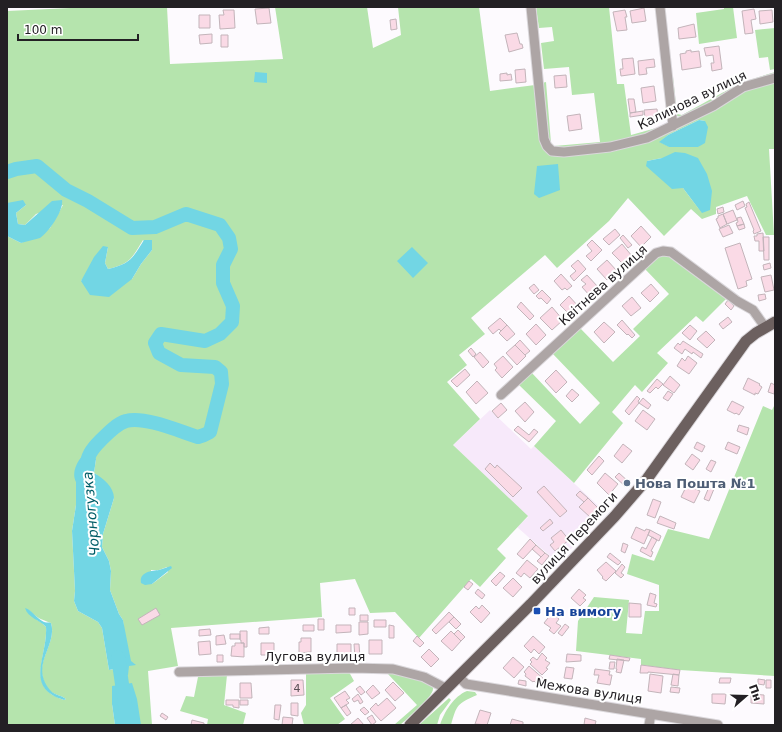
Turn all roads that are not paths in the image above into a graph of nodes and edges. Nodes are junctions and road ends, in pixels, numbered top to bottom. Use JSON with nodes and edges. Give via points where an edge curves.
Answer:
{"nodes":[{"id":1,"x":531,"y":7,"type":"edge"},
{"id":2,"x":660,"y":7,"type":"edge"},
{"id":3,"x":775,"y":78,"type":"edge"},
{"id":4,"x":673,"y":126,"type":"junction"},
{"id":5,"x":770,"y":324,"type":"edge"},
{"id":6,"x":501,"y":395,"type":"dead end"},
{"id":7,"x":179,"y":672,"type":"dead end"},
{"id":8,"x":459,"y":677,"type":"junction"},
{"id":9,"x":447,"y":689,"type":"junction"},
{"id":10,"x":651,"y":714,"type":"junction"},
{"id":11,"x":410,"y":725,"type":"edge"},
{"id":12,"x":649,"y":725,"type":"edge"},
{"id":13,"x":718,"y":725,"type":"edge"}],
"edges":[{"from":1,"to":4,"type":"street","name":"Калинова вулиця","via":[[544,139],[552,151],[610,147],[647,138]]},
{"from":2,"to":4,"type":"street"},
{"from":3,"to":4,"type":"street","name":"Калинова вулиця","via":[[743,87]]},
{"from":5,"to":6,"type":"street","name":"Квітнева вулиця","via":[[671,252],[663,251],[656,253]]},
{"from":5,"to":8,"type":"main road","name":"вулиця Перемоги","via":[[746,341],[647,479],[615,516]]},
{"from":7,"to":9,"type":"street","name":"Лугова вулиця","via":[[393,669],[424,677]]},
{"from":8,"to":9,"type":"main road","name":"вулиця Перемоги"},
{"from":8,"to":10,"type":"street","name":"Межова вулиця","via":[[466,684]]},
{"from":9,"to":11,"type":"main road","name":"вулиця Перемоги"},
{"from":10,"to":12,"type":"street"},
{"from":10,"to":13,"type":"street","name":"Межова вулиця"}]}
